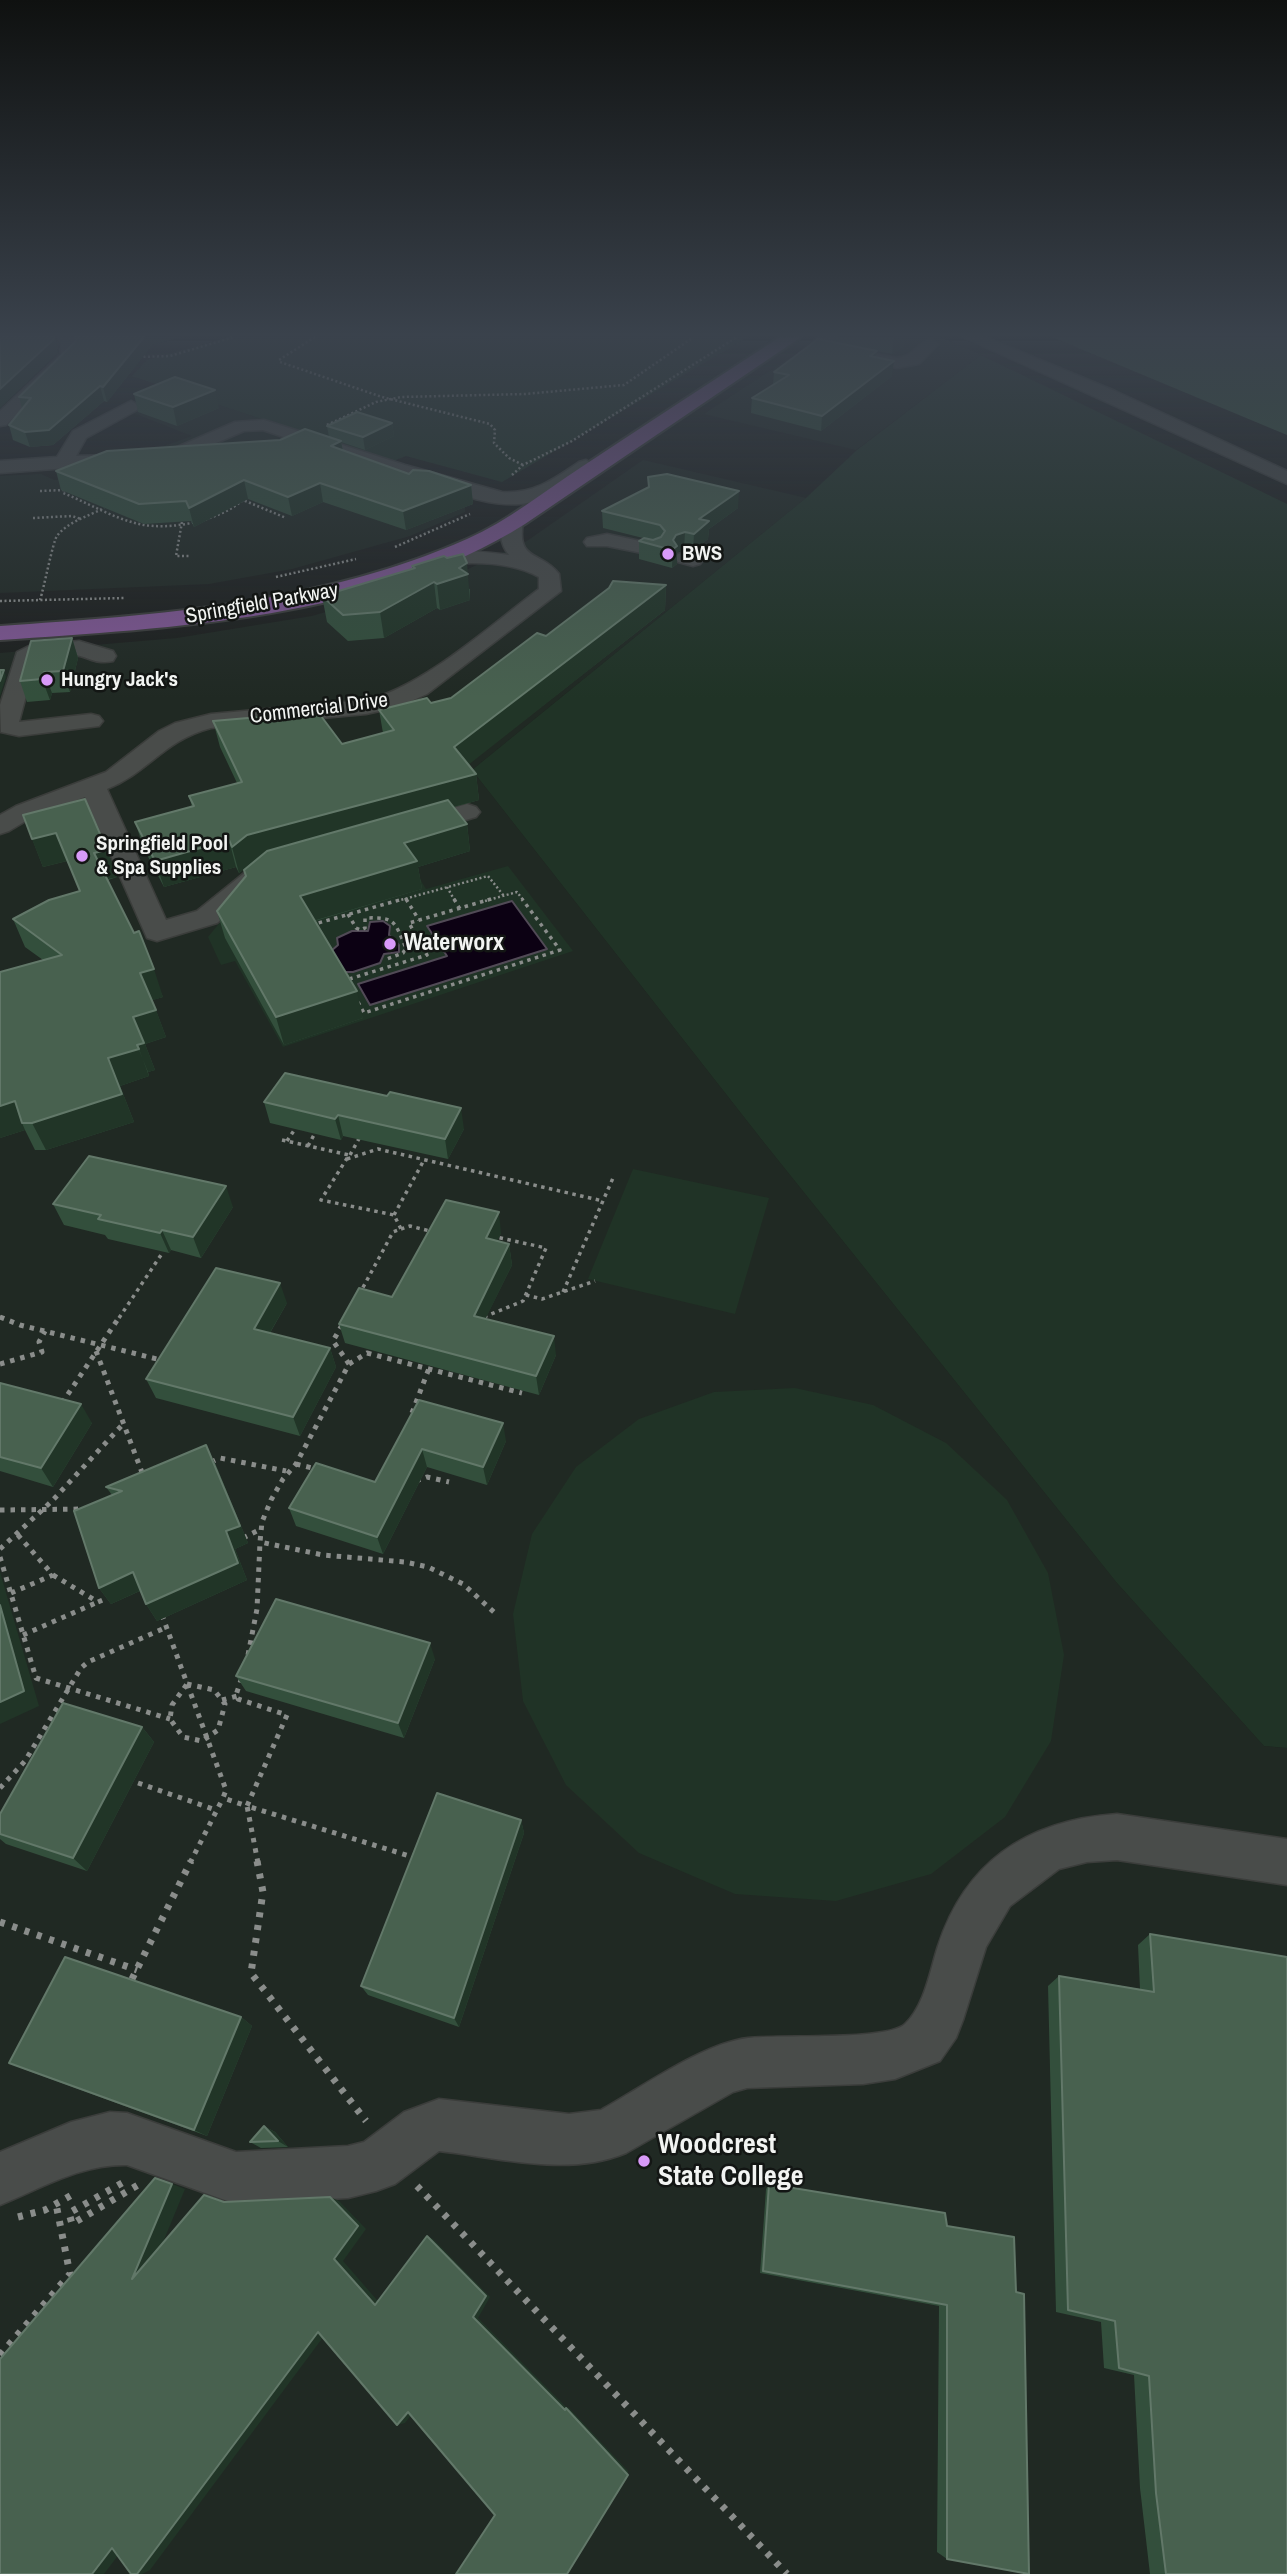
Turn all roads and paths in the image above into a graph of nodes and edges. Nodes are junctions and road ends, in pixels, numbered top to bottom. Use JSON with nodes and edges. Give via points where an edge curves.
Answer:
{"nodes":[{"id":1,"x":66,"y":457,"type":"edge"},
{"id":2,"x":163,"y":457,"type":"edge"},
{"id":3,"x":363,"y":457,"type":"edge"},
{"id":4,"x":508,"y":457,"type":"edge"},
{"id":5,"x":539,"y":457,"type":"edge"},
{"id":6,"x":581,"y":457,"type":"edge"},
{"id":7,"x":610,"y":457,"type":"edge"},
{"id":8,"x":1242,"y":457,"type":"edge"},
{"id":9,"x":0,"y":460,"type":"edge"},
{"id":10,"x":63,"y":462,"type":"junction"},
{"id":11,"x":600,"y":464,"type":"junction"},
{"id":12,"x":0,"y":467,"type":"edge"},
{"id":13,"x":399,"y":469,"type":"junction"},
{"id":14,"x":1287,"y":478,"type":"edge"},
{"id":15,"x":539,"y":484,"type":"junction"},
{"id":16,"x":66,"y":486,"type":"edge"},
{"id":17,"x":64,"y":490,"type":"junction"},
{"id":18,"x":40,"y":491,"type":"dead end"},
{"id":19,"x":516,"y":499,"type":"junction"},
{"id":20,"x":495,"y":506,"type":"junction"},
{"id":21,"x":104,"y":508,"type":"junction"},
{"id":22,"x":33,"y":518,"type":"dead end"},
{"id":23,"x":286,"y":518,"type":"edge"},
{"id":24,"x":82,"y":519,"type":"junction"},
{"id":25,"x":182,"y":522,"type":"junction"},
{"id":26,"x":594,"y":542,"type":"dead end"},
{"id":27,"x":652,"y":549,"type":"edge"},
{"id":28,"x":385,"y":551,"type":"dead end"},
{"id":29,"x":189,"y":556,"type":"dead end"},
{"id":30,"x":362,"y":557,"type":"dead end"},
{"id":31,"x":439,"y":559,"type":"junction"},
{"id":32,"x":531,"y":564,"type":"junction"},
{"id":33,"x":275,"y":577,"type":"dead end"},
{"id":34,"x":131,"y":598,"type":"dead end"},
{"id":35,"x":40,"y":600,"type":"junction"},
{"id":36,"x":0,"y":601,"type":"edge"},
{"id":37,"x":0,"y":615,"type":"edge"},
{"id":38,"x":0,"y":633,"type":"edge"},
{"id":39,"x":105,"y":656,"type":"dead end"},
{"id":40,"x":91,"y":722,"type":"dead end"},
{"id":41,"x":93,"y":786,"type":"junction"},
{"id":42,"x":467,"y":812,"type":"dead end"},
{"id":43,"x":3,"y":820,"type":"edge"},
{"id":44,"x":389,"y":834,"type":"edge"},
{"id":45,"x":277,"y":867,"type":"edge"},
{"id":46,"x":447,"y":887,"type":"junction"},
{"id":47,"x":504,"y":896,"type":"junction"},
{"id":48,"x":405,"y":898,"type":"junction"},
{"id":49,"x":460,"y":909,"type":"junction"},
{"id":50,"x":348,"y":914,"type":"junction"},
{"id":51,"x":419,"y":920,"type":"junction"},
{"id":52,"x":300,"y":928,"type":"edge"},
{"id":53,"x":387,"y":959,"type":"dead end"},
{"id":54,"x":367,"y":1126,"type":"edge"},
{"id":55,"x":295,"y":1129,"type":"edge"},
{"id":56,"x":315,"y":1133,"type":"edge"},
{"id":57,"x":308,"y":1146,"type":"junction"},
{"id":58,"x":348,"y":1157,"type":"junction"},
{"id":59,"x":424,"y":1160,"type":"junction"},
{"id":60,"x":613,"y":1178,"type":"dead end"},
{"id":61,"x":603,"y":1201,"type":"junction"},
{"id":62,"x":394,"y":1215,"type":"junction"},
{"id":63,"x":401,"y":1229,"type":"junction"},
{"id":64,"x":445,"y":1234,"type":"edge"},
{"id":65,"x":492,"y":1245,"type":"edge"},
{"id":66,"x":163,"y":1252,"type":"edge"},
{"id":67,"x":595,"y":1281,"type":"dead end"},
{"id":68,"x":563,"y":1292,"type":"junction"},
{"id":69,"x":526,"y":1295,"type":"junction"},
{"id":70,"x":353,"y":1305,"type":"edge"},
{"id":71,"x":0,"y":1317,"type":"edge"},
{"id":72,"x":346,"y":1317,"type":"edge"},
{"id":73,"x":471,"y":1322,"type":"edge"},
{"id":74,"x":45,"y":1331,"type":"junction"},
{"id":75,"x":101,"y":1345,"type":"junction"},
{"id":76,"x":96,"y":1351,"type":"junction"},
{"id":77,"x":433,"y":1357,"type":"edge"},
{"id":78,"x":163,"y":1361,"type":"edge"},
{"id":79,"x":0,"y":1364,"type":"edge"},
{"id":80,"x":349,"y":1364,"type":"junction"},
{"id":81,"x":427,"y":1369,"type":"junction"},
{"id":82,"x":522,"y":1393,"type":"edge"},
{"id":83,"x":56,"y":1412,"type":"edge"},
{"id":84,"x":408,"y":1422,"type":"edge"},
{"id":85,"x":124,"y":1423,"type":"junction"},
{"id":86,"x":208,"y":1463,"type":"edge"},
{"id":87,"x":296,"y":1464,"type":"junction"},
{"id":88,"x":286,"y":1471,"type":"junction"},
{"id":89,"x":320,"y":1471,"type":"edge"},
{"id":90,"x":449,"y":1482,"type":"edge"},
{"id":91,"x":409,"y":1483,"type":"edge"},
{"id":92,"x":148,"y":1488,"type":"edge"},
{"id":93,"x":43,"y":1509,"type":"junction"},
{"id":94,"x":96,"y":1509,"type":"edge"},
{"id":95,"x":0,"y":1510,"type":"edge"},
{"id":96,"x":259,"y":1530,"type":"junction"},
{"id":97,"x":17,"y":1534,"type":"junction"},
{"id":98,"x":235,"y":1541,"type":"edge"},
{"id":99,"x":260,"y":1542,"type":"junction"},
{"id":100,"x":0,"y":1549,"type":"edge"},
{"id":101,"x":0,"y":1557,"type":"edge"},
{"id":102,"x":53,"y":1575,"type":"junction"},
{"id":103,"x":10,"y":1592,"type":"junction"},
{"id":104,"x":118,"y":1593,"type":"edge"},
{"id":105,"x":98,"y":1602,"type":"junction"},
{"id":106,"x":158,"y":1603,"type":"edge"},
{"id":107,"x":495,"y":1614,"type":"dead end"},
{"id":108,"x":167,"y":1627,"type":"junction"},
{"id":109,"x":23,"y":1635,"type":"junction"},
{"id":110,"x":247,"y":1660,"type":"edge"},
{"id":111,"x":244,"y":1673,"type":"edge"},
{"id":112,"x":187,"y":1684,"type":"junction"},
{"id":113,"x":69,"y":1689,"type":"junction"},
{"id":114,"x":237,"y":1696,"type":"junction"},
{"id":115,"x":222,"y":1700,"type":"junction"},
{"id":116,"x":170,"y":1719,"type":"junction"},
{"id":117,"x":207,"y":1739,"type":"junction"},
{"id":118,"x":138,"y":1783,"type":"dead end"},
{"id":119,"x":0,"y":1788,"type":"edge"},
{"id":120,"x":223,"y":1798,"type":"junction"},
{"id":121,"x":247,"y":1805,"type":"junction"},
{"id":122,"x":216,"y":1810,"type":"junction"},
{"id":123,"x":420,"y":1859,"type":"edge"},
{"id":124,"x":1287,"y":1862,"type":"edge"},
{"id":125,"x":0,"y":1923,"type":"edge"},
{"id":126,"x":137,"y":1970,"type":"junction"},
{"id":127,"x":131,"y":1979,"type":"edge"},
{"id":128,"x":392,"y":2154,"type":"junction"},
{"id":129,"x":179,"y":2157,"type":"junction"},
{"id":130,"x":118,"y":2169,"type":"dead end"},
{"id":131,"x":87,"y":2186,"type":"dead end"},
{"id":132,"x":6,"y":2199,"type":"edge"},
{"id":133,"x":56,"y":2204,"type":"junction"},
{"id":134,"x":0,"y":2354,"type":"edge"},
{"id":135,"x":787,"y":2574,"type":"edge"}],
"edges":[{"from":1,"to":10,"type":"street"},
{"from":2,"to":10,"type":"street"},
{"from":3,"to":13,"type":"street"},
{"from":4,"to":5,"type":"path","via":[[523,465]]},
{"from":6,"to":15,"type":"main road","name":"Springfield Parkway"},
{"from":7,"to":11,"type":"main road","name":"Springfield Parkway"},
{"from":8,"to":14,"type":"street"},
{"from":9,"to":10,"type":"street"},
{"from":10,"to":12,"type":"street"},
{"from":11,"to":19,"type":"street","via":[[587,465],[551,489]]},
{"from":11,"to":20,"type":"main road","name":"Springfield Parkway"},
{"from":13,"to":15,"type":"street","via":[[430,467],[498,488]]},
{"from":13,"to":20,"type":"street"},
{"from":15,"to":19,"type":"main road","name":"Springfield Parkway"},
{"from":16,"to":17,"type":"path"},
{"from":17,"to":18,"type":"path"},
{"from":17,"to":21,"type":"path"},
{"from":19,"to":20,"type":"main road","name":"Springfield Parkway"},
{"from":20,"to":28,"type":"path","via":[[470,501],[474,507],[470,514]]},
{"from":20,"to":31,"type":"main road","name":"Springfield Parkway","via":[[480,541]]},
{"from":20,"to":32,"type":"street","name":"Commercial Drive","via":[[512,548]]},
{"from":20,"to":37,"type":"main road","name":"Springfield Parkway","via":[[456,533],[417,550],[279,588],[196,600]]},
{"from":21,"to":24,"type":"path"},
{"from":21,"to":25,"type":"path","via":[[142,525]]},
{"from":22,"to":24,"type":"path"},
{"from":23,"to":25,"type":"path","via":[[243,500],[209,520]]},
{"from":24,"to":35,"type":"path","via":[[55,538]]},
{"from":25,"to":29,"type":"path","via":[[176,556]]},
{"from":26,"to":27,"type":"street","via":[[607,540]]},
{"from":30,"to":33,"type":"path"},
{"from":31,"to":32,"type":"street","via":[[474,557]]},
{"from":31,"to":38,"type":"main road","name":"Springfield Parkway","via":[[359,587],[267,607]]},
{"from":32,"to":41,"type":"street","name":"Commercial Drive","via":[[549,574],[550,591],[409,695],[366,707],[211,721],[183,728],[115,777]]},
{"from":34,"to":35,"type":"path"},
{"from":35,"to":36,"type":"path"},
{"from":39,"to":40,"type":"street","via":[[79,648],[29,653],[7,722],[19,729]]},
{"from":41,"to":43,"type":"street","name":"Commercial Drive"},
{"from":41,"to":45,"type":"street","via":[[157,932],[207,917],[264,870]]},
{"from":42,"to":44,"type":"street"},
{"from":46,"to":47,"type":"path","via":[[488,876]]},
{"from":46,"to":48,"type":"path"},
{"from":46,"to":49,"type":"path"},
{"from":47,"to":49,"type":"path"},
{"from":47,"to":51,"type":"path","via":[[517,892],[560,950],[364,1013],[346,980],[427,955],[409,923]]},
{"from":48,"to":50,"type":"path"},
{"from":48,"to":51,"type":"path"},
{"from":49,"to":51,"type":"path"},
{"from":50,"to":52,"type":"path"},
{"from":50,"to":53,"type":"path","via":[[361,930],[365,918],[394,921],[406,948]]},
{"from":54,"to":58,"type":"path"},
{"from":55,"to":57,"type":"path","via":[[285,1140]]},
{"from":56,"to":57,"type":"path"},
{"from":57,"to":58,"type":"path"},
{"from":58,"to":59,"type":"path","via":[[378,1149]]},
{"from":58,"to":62,"type":"path","via":[[321,1200]]},
{"from":59,"to":61,"type":"path"},
{"from":59,"to":62,"type":"path"},
{"from":60,"to":61,"type":"path"},
{"from":61,"to":68,"type":"path"},
{"from":62,"to":63,"type":"path"},
{"from":63,"to":64,"type":"path","via":[[410,1226]]},
{"from":63,"to":70,"type":"path","via":[[393,1232]]},
{"from":65,"to":69,"type":"path","via":[[496,1237],[546,1248]]},
{"from":66,"to":75,"type":"path"},
{"from":67,"to":68,"type":"path"},
{"from":68,"to":69,"type":"path","via":[[542,1299]]},
{"from":69,"to":73,"type":"path","via":[[523,1301]]},
{"from":71,"to":74,"type":"path"},
{"from":72,"to":80,"type":"path","via":[[333,1341]]},
{"from":74,"to":75,"type":"path"},
{"from":74,"to":79,"type":"path","via":[[39,1342],[42,1352]]},
{"from":75,"to":76,"type":"path"},
{"from":75,"to":78,"type":"path"},
{"from":76,"to":83,"type":"path"},
{"from":76,"to":85,"type":"path"},
{"from":77,"to":81,"type":"path"},
{"from":80,"to":81,"type":"path","via":[[367,1353]]},
{"from":80,"to":87,"type":"path"},
{"from":81,"to":82,"type":"path"},
{"from":81,"to":84,"type":"path"},
{"from":85,"to":92,"type":"path"},
{"from":85,"to":93,"type":"path"},
{"from":86,"to":88,"type":"path","via":[[220,1458]]},
{"from":87,"to":88,"type":"path"},
{"from":87,"to":89,"type":"path"},
{"from":88,"to":96,"type":"path"},
{"from":90,"to":91,"type":"path","via":[[427,1477]]},
{"from":93,"to":94,"type":"path"},
{"from":93,"to":95,"type":"path"},
{"from":93,"to":97,"type":"path"},
{"from":96,"to":98,"type":"path"},
{"from":96,"to":99,"type":"path"},
{"from":97,"to":100,"type":"path"},
{"from":97,"to":102,"type":"path"},
{"from":99,"to":107,"type":"path","via":[[302,1553],[397,1560],[439,1570],[469,1588]]},
{"from":99,"to":110,"type":"path","via":[[257,1609]]},
{"from":101,"to":103,"type":"path"},
{"from":102,"to":103,"type":"path"},
{"from":102,"to":105,"type":"path"},
{"from":103,"to":109,"type":"path"},
{"from":104,"to":105,"type":"path"},
{"from":105,"to":109,"type":"path"},
{"from":106,"to":108,"type":"path"},
{"from":108,"to":112,"type":"path"},
{"from":108,"to":113,"type":"path","via":[[88,1662]]},
{"from":109,"to":113,"type":"path","via":[[36,1678]]},
{"from":111,"to":114,"type":"path"},
{"from":112,"to":115,"type":"path","via":[[214,1690]]},
{"from":112,"to":116,"type":"path","via":[[172,1705]]},
{"from":112,"to":117,"type":"path"},
{"from":113,"to":116,"type":"path"},
{"from":113,"to":119,"type":"path","via":[[25,1761]]},
{"from":114,"to":115,"type":"path"},
{"from":114,"to":121,"type":"path","via":[[287,1715]]},
{"from":115,"to":117,"type":"path","via":[[222,1721]]},
{"from":116,"to":117,"type":"path","via":[[183,1737]]},
{"from":117,"to":120,"type":"path","via":[[226,1790]]},
{"from":118,"to":122,"type":"path"},
{"from":120,"to":121,"type":"path"},
{"from":120,"to":122,"type":"path"},
{"from":121,"to":123,"type":"path"},
{"from":121,"to":128,"type":"path","via":[[263,1892],[251,1973]]},
{"from":122,"to":126,"type":"path"},
{"from":124,"to":128,"type":"street","via":[[1117,1837],[1053,1847],[993,1889],[980,1908],[965,1936],[938,2020],[922,2043],[863,2059],[747,2063],[724,2069],[608,2135],[569,2140],[439,2125],[422,2130]]},
{"from":125,"to":126,"type":"path"},
{"from":126,"to":127,"type":"path"},
{"from":128,"to":129,"type":"street","via":[[376,2165],[348,2172],[236,2178]]},
{"from":128,"to":135,"type":"path","via":[[429,2201]]},
{"from":129,"to":130,"type":"path","via":[[72,2224],[69,2213],[123,2182]]},
{"from":129,"to":132,"type":"street","via":[[132,2138],[107,2138],[58,2154]]},
{"from":131,"to":133,"type":"path"},
{"from":132,"to":133,"type":"path","via":[[44,2210]]},
{"from":133,"to":134,"type":"path","via":[[70,2274]]}]}
